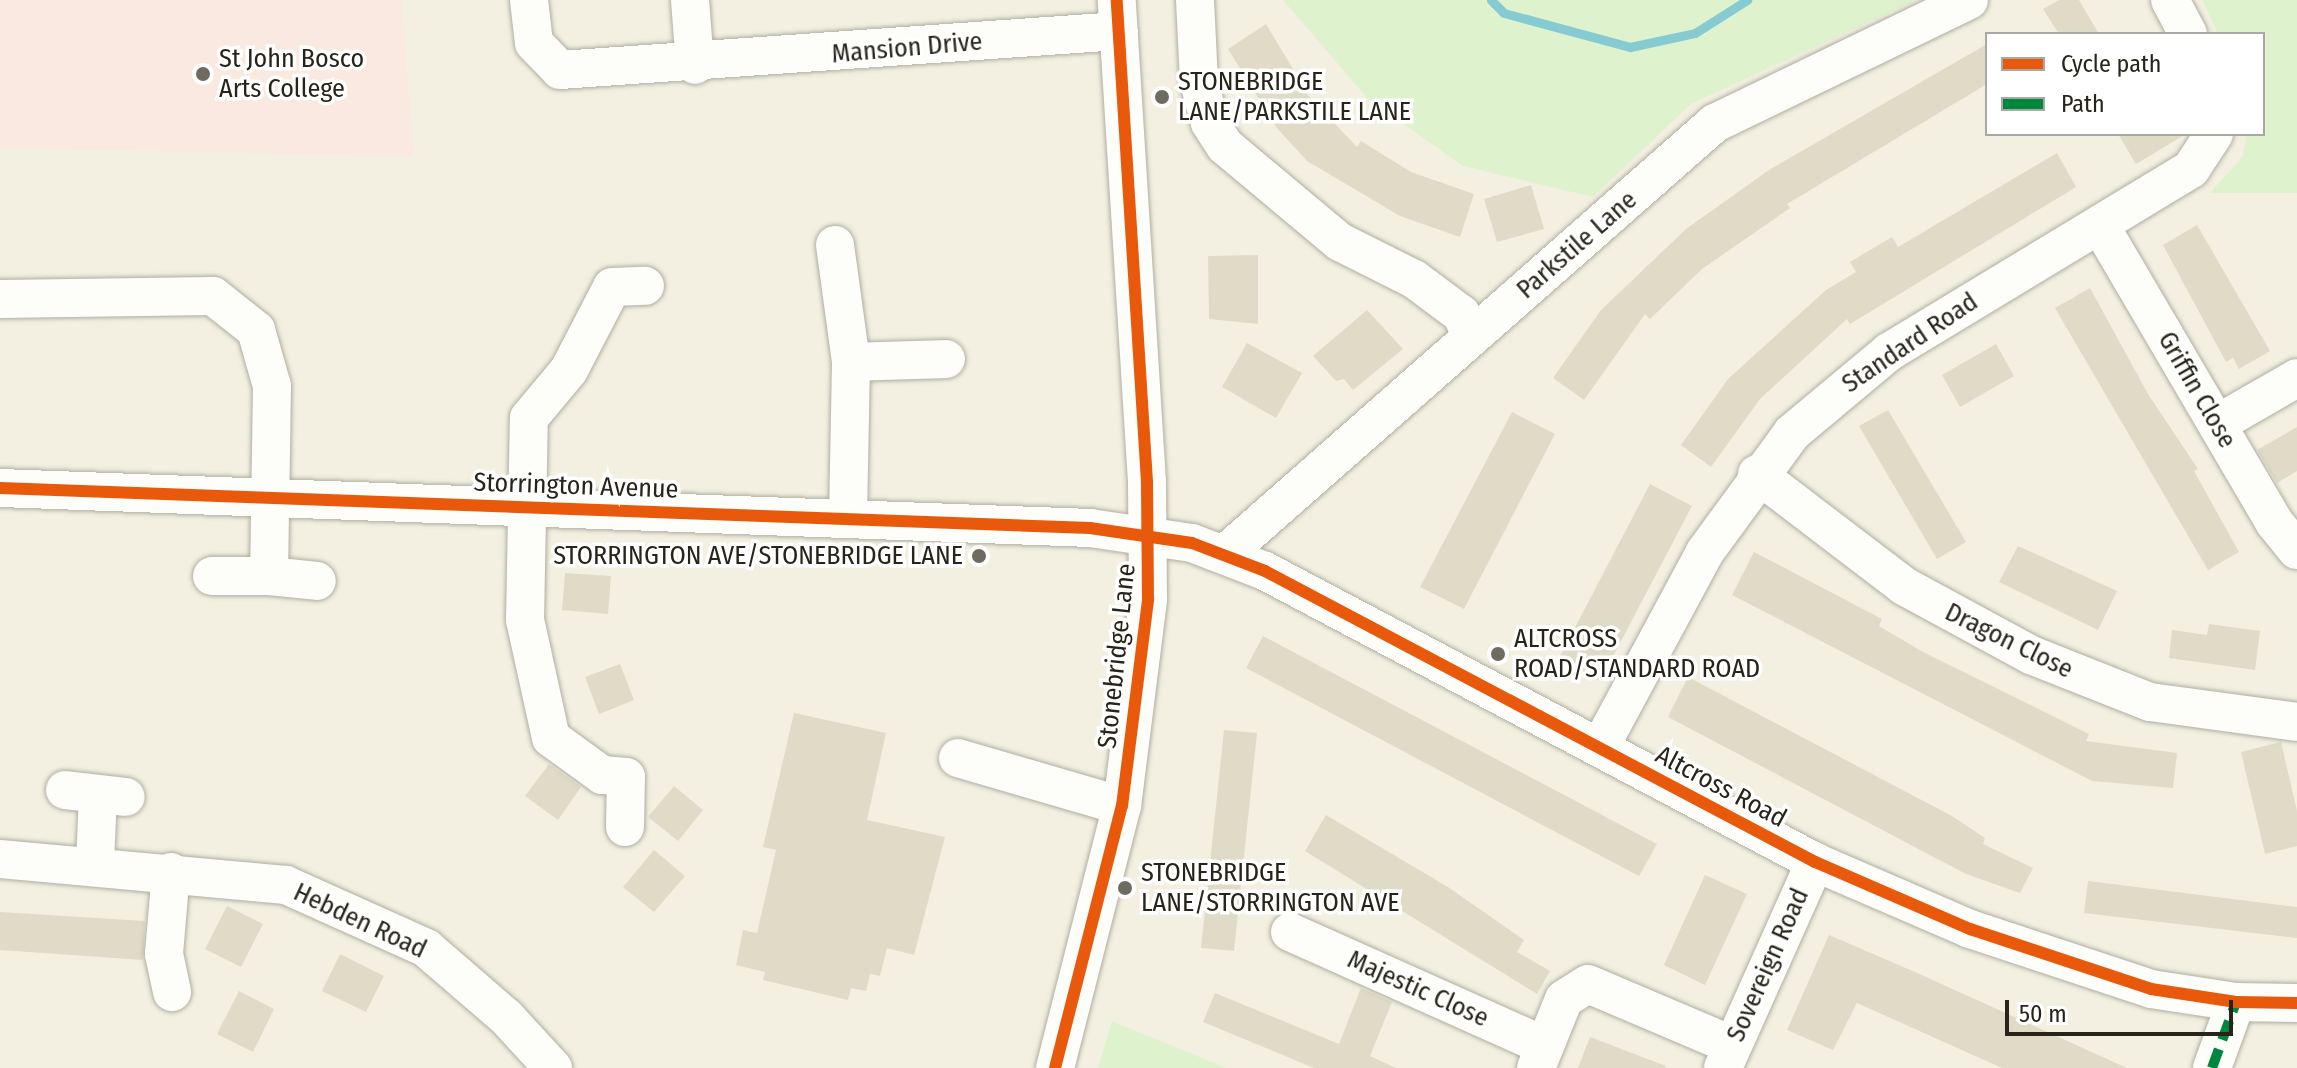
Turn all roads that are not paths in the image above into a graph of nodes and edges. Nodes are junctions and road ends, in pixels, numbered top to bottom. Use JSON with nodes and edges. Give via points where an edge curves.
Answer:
{"nodes":[{"id":1,"x":529,"y":0,"type":"edge"},
{"id":2,"x":690,"y":0,"type":"edge"},
{"id":3,"x":1195,"y":0,"type":"edge"},
{"id":4,"x":1969,"y":0,"type":"edge"},
{"id":5,"x":2170,"y":0,"type":"edge"},
{"id":6,"x":1118,"y":16,"type":"edge"},
{"id":7,"x":2187,"y":32,"type":"edge"},
{"id":8,"x":695,"y":65,"type":"junction"},
{"id":9,"x":2213,"y":136,"type":"edge"},
{"id":10,"x":2101,"y":227,"type":"junction"},
{"id":11,"x":835,"y":245,"type":"dead end"},
{"id":12,"x":645,"y":286,"type":"dead end"},
{"id":13,"x":0,"y":299,"type":"edge"},
{"id":14,"x":1472,"y":337,"type":"junction"},
{"id":15,"x":946,"y":359,"type":"dead end"},
{"id":16,"x":851,"y":362,"type":"junction"},
{"id":17,"x":2297,"y":378,"type":"edge"},
{"id":18,"x":2217,"y":424,"type":"junction"},
{"id":19,"x":1757,"y":474,"type":"junction"},
{"id":20,"x":0,"y":488,"type":"edge"},
{"id":21,"x":266,"y":498,"type":"junction"},
{"id":22,"x":527,"y":506,"type":"junction"},
{"id":23,"x":848,"y":519,"type":"junction"},
{"id":24,"x":1149,"y":535,"type":"junction"},
{"id":25,"x":2297,"y":550,"type":"edge"},
{"id":26,"x":1226,"y":553,"type":"junction"},
{"id":27,"x":212,"y":576,"type":"dead end"},
{"id":28,"x":269,"y":576,"type":"junction"},
{"id":29,"x":317,"y":581,"type":"dead end"},
{"id":30,"x":2297,"y":722,"type":"edge"},
{"id":31,"x":1600,"y":747,"type":"junction"},
{"id":32,"x":958,"y":758,"type":"dead end"},
{"id":33,"x":96,"y":794,"type":"dead end"},
{"id":34,"x":1122,"y":806,"type":"junction"},
{"id":35,"x":625,"y":827,"type":"dead end"},
{"id":36,"x":0,"y":859,"type":"edge"},
{"id":37,"x":1815,"y":862,"type":"junction"},
{"id":38,"x":95,"y":863,"type":"junction"},
{"id":39,"x":171,"y":872,"type":"junction"},
{"id":40,"x":1290,"y":932,"type":"dead end"},
{"id":41,"x":172,"y":992,"type":"dead end"},
{"id":42,"x":2236,"y":1002,"type":"junction"},
{"id":43,"x":2297,"y":1003,"type":"edge"},
{"id":44,"x":1727,"y":1056,"type":"edge"},
{"id":45,"x":1540,"y":1057,"type":"edge"},
{"id":46,"x":553,"y":1068,"type":"edge"},
{"id":47,"x":1055,"y":1068,"type":"edge"},
{"id":48,"x":2212,"y":1068,"type":"edge"}],
"edges":[{"from":1,"to":8,"type":"street","name":"Mansion Drive","via":[[534,43],[560,70]]},
{"from":2,"to":8,"type":"street"},
{"from":3,"to":14,"type":"street","via":[[1201,92],[1225,146],[1340,242],[1414,279],[1461,314]]},
{"from":4,"to":14,"type":"street","name":"Parkstile Lane","via":[[1715,123]]},
{"from":5,"to":7,"type":"street"},
{"from":6,"to":8,"type":"street","name":"Mansion Drive"},
{"from":6,"to":24,"type":"street","name":"Stonebridge Lane"},
{"from":9,"to":10,"type":"street","name":"Standard Road","via":[[2191,169]]},
{"from":10,"to":18,"type":"street","name":"Griffin Close"},
{"from":10,"to":19,"type":"street","name":"Standard Road","via":[[1889,352],[1830,397]]},
{"from":11,"to":16,"type":"street"},
{"from":12,"to":22,"type":"street","via":[[612,287],[569,370],[529,418]]},
{"from":13,"to":21,"type":"street","via":[[213,296],[256,330],[272,386]]},
{"from":14,"to":26,"type":"street","name":"Parkstile Lane"},
{"from":15,"to":16,"type":"street"},
{"from":16,"to":23,"type":"street"},
{"from":17,"to":18,"type":"street"},
{"from":18,"to":25,"type":"street","name":"Griffin Close"},
{"from":19,"to":30,"type":"street","name":"Dragon Close","via":[[1904,586],[2031,655],[2150,702]]},
{"from":19,"to":31,"type":"street","name":"Standard Road","via":[[1705,552]]},
{"from":20,"to":21,"type":"street","name":"Storrington Avenue"},
{"from":21,"to":22,"type":"street","name":"Storrington Avenue"},
{"from":21,"to":28,"type":"street"},
{"from":22,"to":23,"type":"street","name":"Storrington Avenue"},
{"from":22,"to":35,"type":"street","via":[[525,620],[551,738],[602,775],[626,777]]},
{"from":23,"to":24,"type":"street","name":"Storrington Avenue"},
{"from":24,"to":26,"type":"street","name":"Altcross Road"},
{"from":24,"to":34,"type":"street","name":"Stonebridge Lane","via":[[1145,644]]},
{"from":26,"to":31,"type":"street","name":"Altcross Road"},
{"from":27,"to":28,"type":"street"},
{"from":28,"to":29,"type":"street"},
{"from":31,"to":37,"type":"street","name":"Altcross Road"},
{"from":32,"to":34,"type":"street"},
{"from":33,"to":38,"type":"street"},
{"from":34,"to":47,"type":"street","name":"Stonebridge Lane"},
{"from":36,"to":38,"type":"street","name":"Hebden Road"},
{"from":37,"to":42,"type":"street","name":"Altcross Road","via":[[1998,939],[2151,989]]},
{"from":37,"to":44,"type":"street","name":"Sovereign Road"},
{"from":38,"to":39,"type":"street","name":"Hebden Road"},
{"from":39,"to":41,"type":"street","via":[[164,954]]},
{"from":39,"to":46,"type":"street","name":"Hebden Road","via":[[286,885],[426,948],[507,1018]]},
{"from":40,"to":45,"type":"street","name":"Majestic Close"},
{"from":42,"to":43,"type":"street","name":"Altcross Road"},
{"from":42,"to":48,"type":"street"},
{"from":44,"to":45,"type":"street","via":[[1588,984],[1564,999]]}]}
